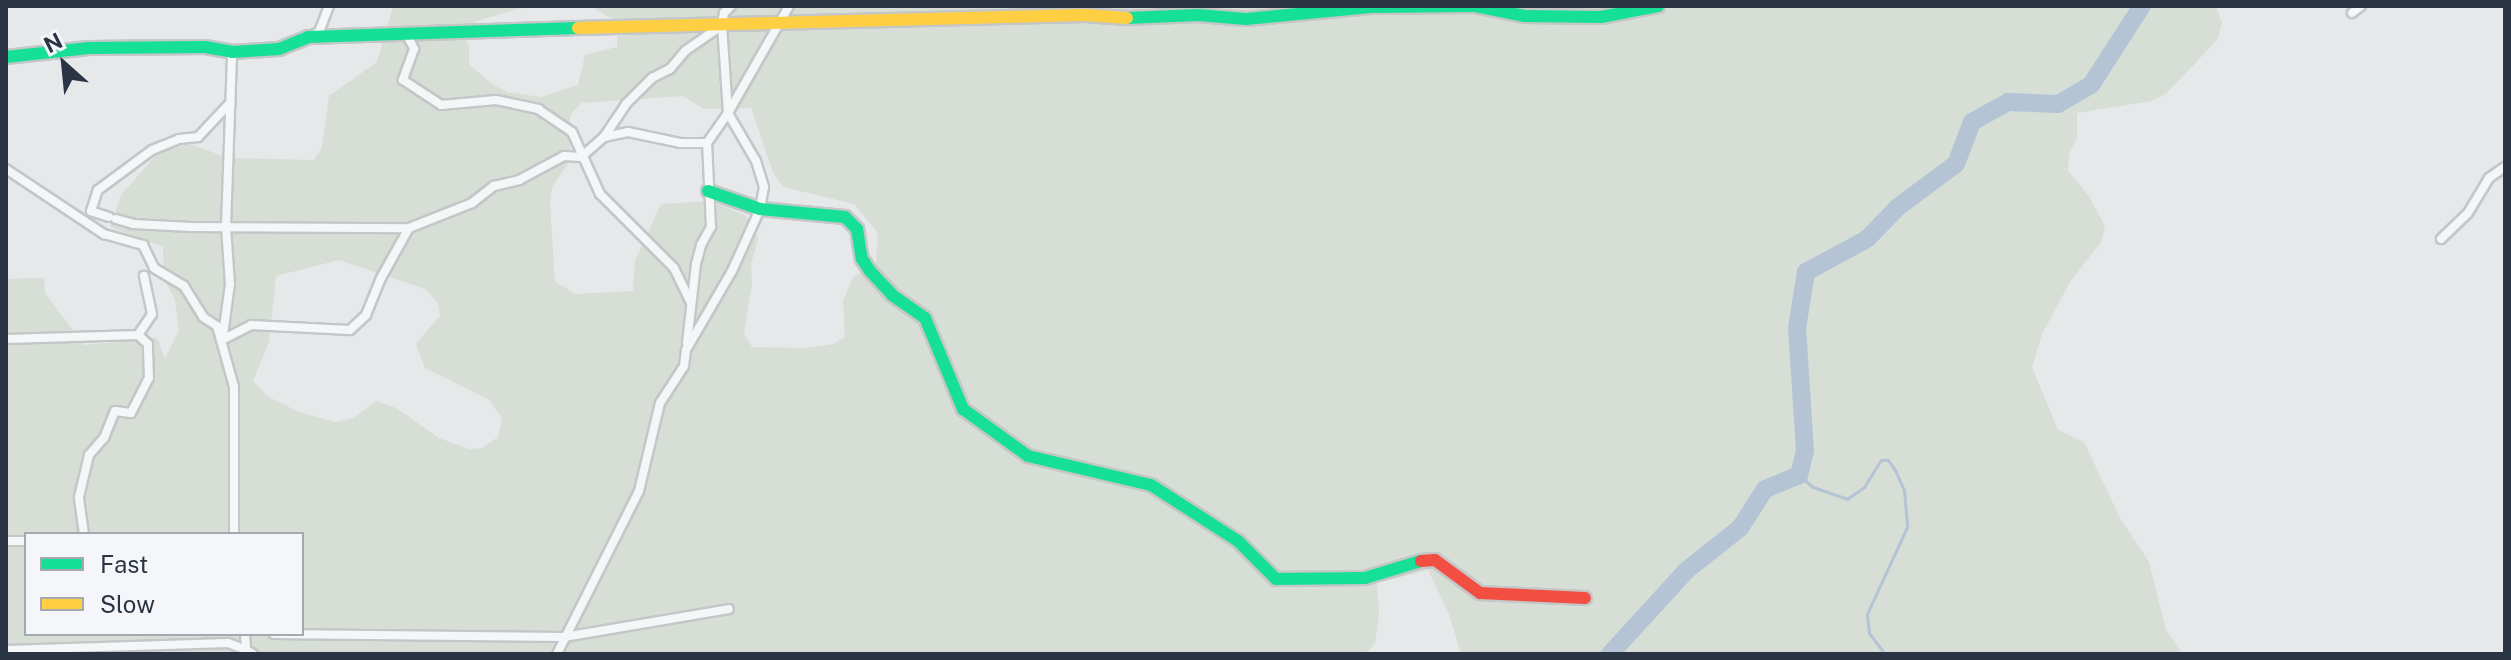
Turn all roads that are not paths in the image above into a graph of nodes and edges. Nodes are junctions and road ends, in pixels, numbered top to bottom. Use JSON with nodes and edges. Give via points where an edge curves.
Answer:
{"nodes":[{"id":1,"x":329,"y":6,"type":"edge"},
{"id":2,"x":731,"y":6,"type":"edge"},
{"id":3,"x":789,"y":6,"type":"edge"},
{"id":4,"x":1658,"y":6,"type":"edge"},
{"id":5,"x":2361,"y":6,"type":"edge"},
{"id":6,"x":2352,"y":13,"type":"dead end"},
{"id":7,"x":780,"y":23,"type":"junction"},
{"id":8,"x":722,"y":25,"type":"junction"},
{"id":9,"x":406,"y":33,"type":"junction"},
{"id":10,"x":308,"y":37,"type":"junction"},
{"id":11,"x":232,"y":52,"type":"junction"},
{"id":12,"x":6,"y":57,"type":"edge"},
{"id":13,"x":230,"y":103,"type":"junction"},
{"id":14,"x":728,"y":113,"type":"junction"},
{"id":15,"x":604,"y":137,"type":"junction"},
{"id":16,"x":707,"y":143,"type":"junction"},
{"id":17,"x":581,"y":157,"type":"junction"},
{"id":18,"x":2505,"y":167,"type":"edge"},
{"id":19,"x":6,"y":169,"type":"edge"},
{"id":20,"x":708,"y":191,"type":"junction"},
{"id":21,"x":760,"y":209,"type":"junction"},
{"id":22,"x":226,"y":227,"type":"junction"},
{"id":23,"x":409,"y":228,"type":"junction"},
{"id":24,"x":2441,"y":239,"type":"dead end"},
{"id":25,"x":144,"y":276,"type":"dead end"},
{"id":26,"x":690,"y":301,"type":"junction"},
{"id":27,"x":138,"y":335,"type":"junction"},
{"id":28,"x":6,"y":339,"type":"edge"},
{"id":29,"x":222,"y":340,"type":"junction"},
{"id":30,"x":686,"y":350,"type":"junction"},
{"id":31,"x":84,"y":532,"type":"edge"},
{"id":32,"x":234,"y":532,"type":"edge"},
{"id":33,"x":1585,"y":598,"type":"dead end"},
{"id":34,"x":729,"y":609,"type":"dead end"},
{"id":35,"x":304,"y":634,"type":"edge"},
{"id":36,"x":564,"y":637,"type":"junction"},
{"id":37,"x":6,"y":650,"type":"edge"},
{"id":38,"x":250,"y":652,"type":"edge"},
{"id":39,"x":557,"y":654,"type":"edge"}],
"edges":[{"from":1,"to":10,"type":"street","via":[[319,32]]},
{"from":2,"to":8,"type":"street"},
{"from":3,"to":7,"type":"street"},
{"from":4,"to":7,"type":"street","via":[[1601,17],[1524,16],[1475,6],[1370,7],[1246,19],[1085,15]]},
{"from":5,"to":6,"type":"street"},
{"from":7,"to":8,"type":"street"},
{"from":7,"to":14,"type":"street"},
{"from":8,"to":9,"type":"street"},
{"from":8,"to":14,"type":"street"},
{"from":8,"to":15,"type":"street","via":[[652,78]]},
{"from":9,"to":10,"type":"street"},
{"from":9,"to":17,"type":"street","via":[[414,49],[403,80],[441,105],[496,100],[538,109],[572,132]]},
{"from":10,"to":11,"type":"street","via":[[279,49]]},
{"from":11,"to":12,"type":"street","via":[[205,47],[89,48]]},
{"from":11,"to":13,"type":"street"},
{"from":13,"to":22,"type":"street"},
{"from":13,"to":22,"type":"street","via":[[198,137],[152,150],[98,190],[91,211],[133,224]]},
{"from":14,"to":16,"type":"street"},
{"from":14,"to":21,"type":"street","via":[[756,161],[764,187]]},
{"from":15,"to":16,"type":"street","via":[[628,132]]},
{"from":15,"to":17,"type":"street"},
{"from":16,"to":20,"type":"street"},
{"from":17,"to":23,"type":"street","via":[[564,156]]},
{"from":17,"to":26,"type":"street","via":[[600,194],[674,268]]},
{"from":18,"to":24,"type":"street","via":[[2489,178],[2468,213]]},
{"from":19,"to":29,"type":"street","via":[[104,234],[143,245],[154,268],[184,286]]},
{"from":20,"to":21,"type":"street"},
{"from":20,"to":26,"type":"street","via":[[711,227],[701,245]]},
{"from":21,"to":30,"type":"street","via":[[732,271]]},
{"from":21,"to":33,"type":"street","via":[[845,217],[857,229],[862,259],[870,271],[925,318],[963,409],[1003,441],[1056,465],[1151,485],[1238,541],[1276,579],[1365,578],[1435,560],[1480,593]]},
{"from":22,"to":23,"type":"street"},
{"from":22,"to":29,"type":"street","via":[[230,284]]},
{"from":23,"to":29,"type":"street","via":[[366,315],[350,330],[251,325]]},
{"from":25,"to":27,"type":"street","via":[[152,314]]},
{"from":26,"to":30,"type":"street"},
{"from":27,"to":28,"type":"street"},
{"from":27,"to":31,"type":"street","via":[[148,344],[149,378],[131,413],[115,411],[104,438],[89,455],[79,497]]},
{"from":29,"to":32,"type":"street","via":[[234,387]]},
{"from":30,"to":36,"type":"street","via":[[684,366],[660,403],[639,491]]},
{"from":34,"to":36,"type":"street"},
{"from":35,"to":36,"type":"street"},
{"from":36,"to":39,"type":"street"},
{"from":37,"to":38,"type":"street","via":[[228,643]]}]}
